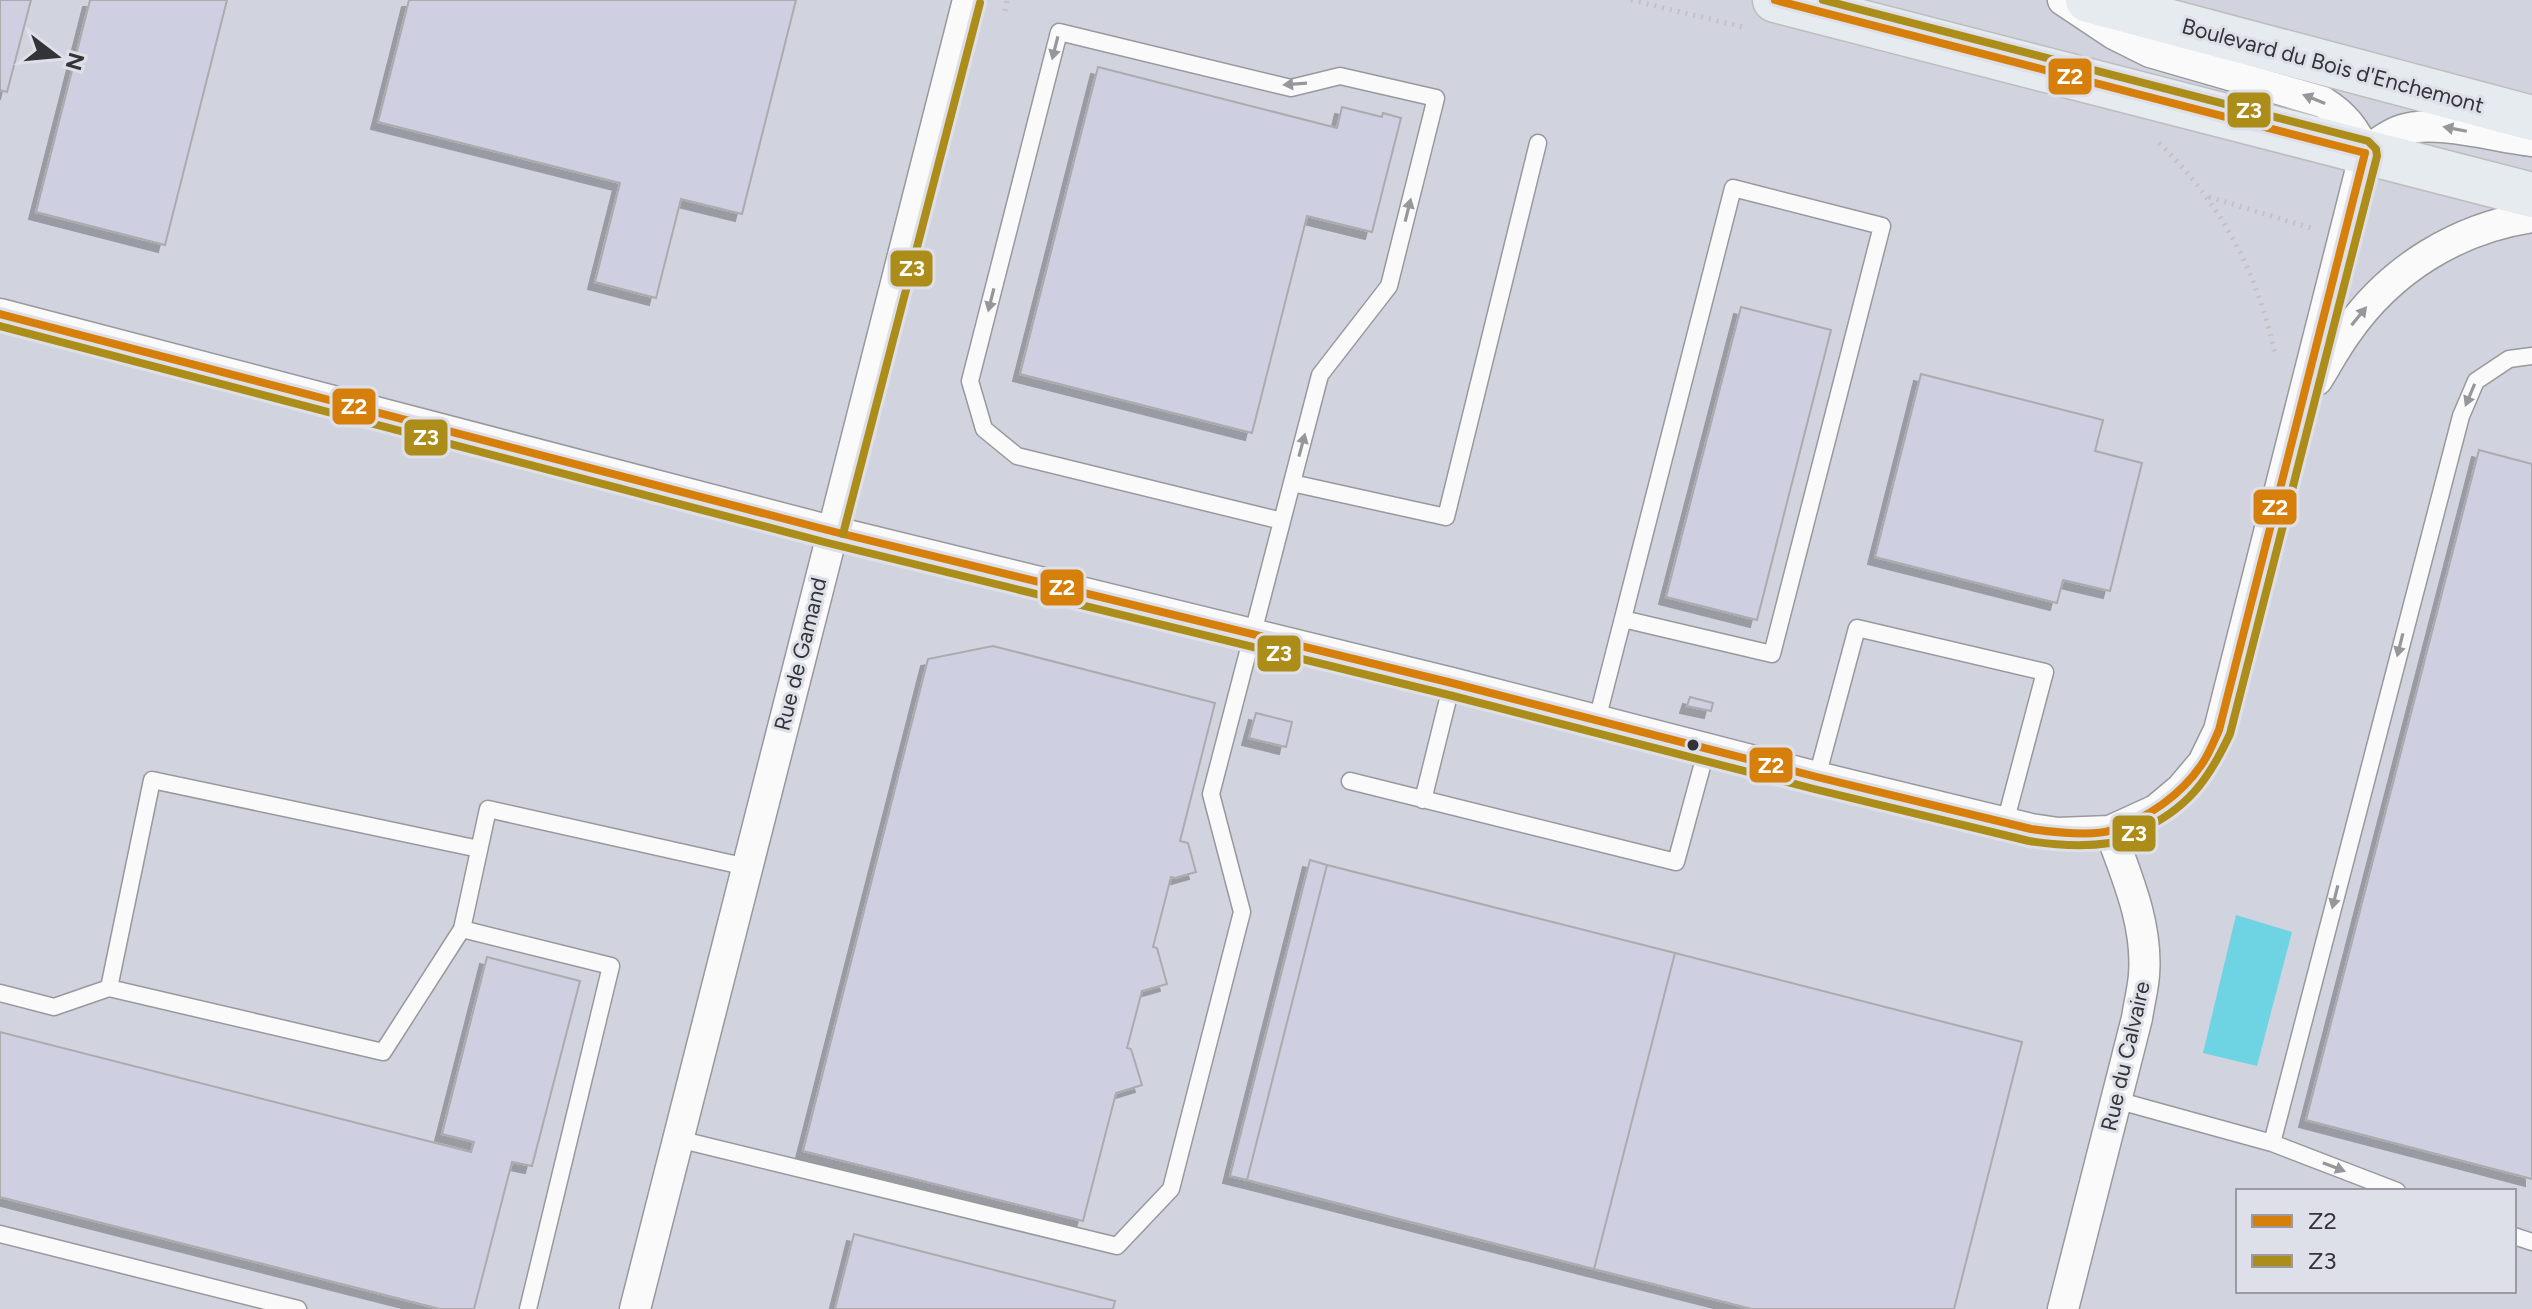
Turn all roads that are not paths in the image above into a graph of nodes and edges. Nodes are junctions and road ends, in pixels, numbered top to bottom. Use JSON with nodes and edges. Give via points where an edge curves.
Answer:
{"nodes":[{"id":1,"x":968,"y":0,"type":"edge"},
{"id":2,"x":1775,"y":0,"type":"edge"},
{"id":3,"x":2063,"y":0,"type":"edge"},
{"id":4,"x":2088,"y":0,"type":"edge"},
{"id":5,"x":2532,"y":118,"type":"edge"},
{"id":6,"x":2532,"y":141,"type":"edge"},
{"id":7,"x":1538,"y":143,"type":"dead end"},
{"id":8,"x":2365,"y":153,"type":"junction"},
{"id":9,"x":2532,"y":195,"type":"edge"},
{"id":10,"x":2532,"y":217,"type":"edge"},
{"id":11,"x":0,"y":314,"type":"edge"},
{"id":12,"x":2532,"y":356,"type":"edge"},
{"id":13,"x":2301,"y":405,"type":"junction"},
{"id":14,"x":1292,"y":483,"type":"junction"},
{"id":15,"x":1282,"y":521,"type":"junction"},
{"id":16,"x":831,"y":531,"type":"junction"},
{"id":17,"x":1623,"y":619,"type":"junction"},
{"id":18,"x":1253,"y":634,"type":"junction"},
{"id":19,"x":1452,"y":683,"type":"junction"},
{"id":20,"x":1597,"y":720,"type":"junction"},
{"id":21,"x":1707,"y":748,"type":"junction"},
{"id":22,"x":1817,"y":777,"type":"junction"},
{"id":23,"x":1350,"y":781,"type":"dead end"},
{"id":24,"x":1423,"y":800,"type":"junction"},
{"id":25,"x":2005,"y":823,"type":"junction"},
{"id":26,"x":2110,"y":831,"type":"junction"},
{"id":27,"x":479,"y":849,"type":"junction"},
{"id":28,"x":747,"y":867,"type":"junction"},
{"id":29,"x":462,"y":929,"type":"junction"},
{"id":30,"x":109,"y":988,"type":"junction"},
{"id":31,"x":0,"y":993,"type":"edge"},
{"id":32,"x":2116,"y":1100,"type":"junction"},
{"id":33,"x":678,"y":1139,"type":"junction"},
{"id":34,"x":2272,"y":1143,"type":"junction"},
{"id":35,"x":2392,"y":1189,"type":"edge"},
{"id":36,"x":0,"y":1234,"type":"edge"},
{"id":37,"x":298,"y":1309,"type":"edge"},
{"id":38,"x":528,"y":1309,"type":"edge"},
{"id":39,"x":635,"y":1309,"type":"edge"},
{"id":40,"x":2063,"y":1309,"type":"edge"}],
"edges":[{"from":1,"to":16,"type":"street","name":"Rue de Gamand"},
{"from":2,"to":8,"type":"main road"},
{"from":8,"to":3,"type":"street","one_way":true,"via":[[2349,123],[2323,102],[2150,52]]},
{"from":4,"to":5,"type":"main road","name":"Boulevard du Bois d'Enchemont"},
{"from":6,"to":8,"type":"street","one_way":true,"via":[[2421,126],[2402,130]]},
{"from":7,"to":14,"type":"lane","via":[[1446,517]]},
{"from":8,"to":9,"type":"main road"},
{"from":8,"to":13,"type":"street"},
{"from":13,"to":10,"type":"street","one_way":true,"via":[[2346,332],[2402,273],[2448,243]]},
{"from":11,"to":16,"type":"street"},
{"from":12,"to":34,"type":"lane","one_way":true,"via":[[2509,359],[2476,381],[2461,416]]},
{"from":13,"to":26,"type":"street","via":[[2219,730],[2203,763],[2181,789],[2156,810]]},
{"from":14,"to":15,"type":"lane"},
{"from":14,"to":15,"type":"lane","one_way":true,"via":[[1320,375],[1389,286],[1436,98],[1340,76],[1291,88],[1059,32],[970,381],[984,429],[1017,456]]},
{"from":15,"to":18,"type":"lane"},
{"from":16,"to":18,"type":"street"},
{"from":16,"to":28,"type":"street","name":"Rue de Gamand"},
{"from":17,"to":17,"type":"lane","via":[[1733,188],[1882,226],[1772,654]]},
{"from":17,"to":20,"type":"lane"},
{"from":18,"to":19,"type":"street"},
{"from":18,"to":33,"type":"lane","via":[[1211,794],[1242,912],[1171,1189],[1117,1246]]},
{"from":19,"to":20,"type":"street"},
{"from":19,"to":24,"type":"lane"},
{"from":20,"to":21,"type":"street"},
{"from":21,"to":22,"type":"street"},
{"from":21,"to":24,"type":"lane","via":[[1676,862]]},
{"from":22,"to":25,"type":"street"},
{"from":22,"to":25,"type":"lane","via":[[1857,628],[2045,672]]},
{"from":23,"to":24,"type":"lane"},
{"from":25,"to":26,"type":"street","via":[[2058,833]]},
{"from":26,"to":32,"type":"street","name":"Rue du Calvaire","via":[[2135,898],[2144,975]]},
{"from":27,"to":28,"type":"lane","via":[[488,809]]},
{"from":27,"to":29,"type":"lane"},
{"from":27,"to":30,"type":"lane","via":[[152,780]]},
{"from":28,"to":33,"type":"street","name":"Rue de Gamand"},
{"from":29,"to":30,"type":"lane","via":[[383,1052]]},
{"from":29,"to":38,"type":"lane","via":[[611,966]]},
{"from":30,"to":31,"type":"lane","via":[[54,1007]]},
{"from":32,"to":34,"type":"lane"},
{"from":32,"to":40,"type":"street","name":"Rue du Calvaire"},
{"from":33,"to":39,"type":"street","name":"Rue de Gamand"},
{"from":34,"to":35,"type":"lane","one_way":true},
{"from":36,"to":37,"type":"lane"}]}
